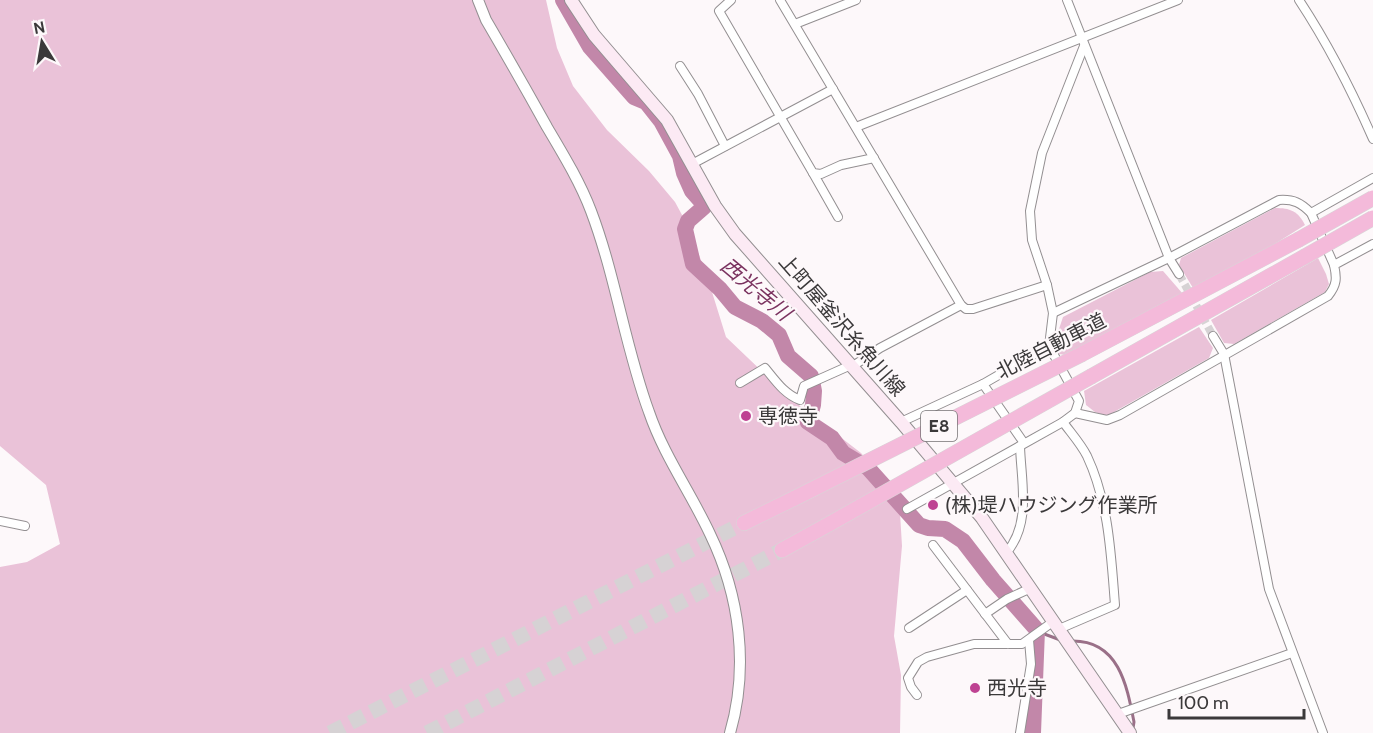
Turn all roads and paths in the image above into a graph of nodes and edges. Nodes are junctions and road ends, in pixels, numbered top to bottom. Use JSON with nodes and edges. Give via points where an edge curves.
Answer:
{"nodes":[{"id":1,"x":478,"y":0,"type":"edge"},
{"id":2,"x":571,"y":0,"type":"edge"},
{"id":3,"x":730,"y":0,"type":"edge"},
{"id":4,"x":1067,"y":0,"type":"edge"},
{"id":5,"x":1178,"y":0,"type":"edge"},
{"id":6,"x":1299,"y":0,"type":"edge"},
{"id":7,"x":784,"y":1,"type":"edge"},
{"id":8,"x":850,"y":1,"type":"edge"},
{"id":9,"x":795,"y":24,"type":"junction"},
{"id":10,"x":1083,"y":42,"type":"junction"},
{"id":11,"x":680,"y":66,"type":"dead end"},
{"id":12,"x":833,"y":89,"type":"junction"},
{"id":13,"x":780,"y":117,"type":"junction"},
{"id":14,"x":856,"y":128,"type":"junction"},
{"id":15,"x":1373,"y":139,"type":"edge"},
{"id":16,"x":725,"y":146,"type":"junction"},
{"id":17,"x":874,"y":158,"type":"junction"},
{"id":18,"x":692,"y":164,"type":"junction"},
{"id":19,"x":813,"y":173,"type":"junction"},
{"id":20,"x":1373,"y":178,"type":"edge"},
{"id":21,"x":1373,"y":198,"type":"edge"},
{"id":22,"x":1311,"y":213,"type":"junction"},
{"id":23,"x":838,"y":217,"type":"dead end"},
{"id":24,"x":1373,"y":218,"type":"edge"},
{"id":25,"x":1373,"y":244,"type":"edge"},
{"id":26,"x":1169,"y":258,"type":"junction"},
{"id":27,"x":1334,"y":265,"type":"junction"},
{"id":28,"x":1179,"y":274,"type":"tunnel mouth"},
{"id":29,"x":1047,"y":285,"type":"junction"},
{"id":30,"x":961,"y":305,"type":"junction"},
{"id":31,"x":1053,"y":313,"type":"junction"},
{"id":32,"x":1213,"y":336,"type":"tunnel mouth"},
{"id":33,"x":1049,"y":346,"type":"junction"},
{"id":34,"x":1224,"y":354,"type":"junction"},
{"id":35,"x":852,"y":366,"type":"junction"},
{"id":36,"x":740,"y":383,"type":"dead end"},
{"id":37,"x":983,"y":384,"type":"junction"},
{"id":38,"x":1075,"y":413,"type":"junction"},
{"id":39,"x":901,"y":422,"type":"junction"},
{"id":40,"x":1063,"y":422,"type":"junction"},
{"id":41,"x":1022,"y":444,"type":"junction"},
{"id":42,"x":953,"y":482,"type":"junction"},
{"id":43,"x":907,"y":509,"type":"dead end"},
{"id":44,"x":0,"y":521,"type":"edge"},
{"id":45,"x":744,"y":524,"type":"tunnel mouth"},
{"id":46,"x":25,"y":526,"type":"dead end"},
{"id":47,"x":933,"y":545,"type":"dead end"},
{"id":48,"x":782,"y":550,"type":"tunnel mouth"},
{"id":49,"x":1006,"y":553,"type":"junction"},
{"id":50,"x":1030,"y":588,"type":"junction"},
{"id":51,"x":967,"y":590,"type":"junction"},
{"id":52,"x":985,"y":614,"type":"junction"},
{"id":53,"x":1056,"y":625,"type":"junction"},
{"id":54,"x":909,"y":628,"type":"dead end"},
{"id":55,"x":1029,"y":640,"type":"junction"},
{"id":56,"x":1008,"y":644,"type":"junction"},
{"id":57,"x":1292,"y":653,"type":"junction"},
{"id":58,"x":917,"y":695,"type":"dead end"},
{"id":59,"x":1118,"y":714,"type":"junction"},
{"id":60,"x":1129,"y":732,"type":"edge"},
{"id":61,"x":730,"y":733,"type":"edge"},
{"id":62,"x":1020,"y":733,"type":"edge"},
{"id":63,"x":1323,"y":733,"type":"edge"}],
"edges":[{"from":1,"to":61,"type":"street","via":[[581,187],[603,245],[649,413],[669,459],[711,535],[731,586],[739,629],[740,666]]},
{"from":2,"to":18,"type":"main road","name":"上町屋釜沢糸魚川線","via":[[594,35],[667,120]]},
{"from":3,"to":13,"type":"street","via":[[719,11]]},
{"from":4,"to":10,"type":"street"},
{"from":5,"to":10,"type":"street"},
{"from":6,"to":15,"type":"street","via":[[1319,30]]},
{"from":7,"to":9,"type":"street"},
{"from":8,"to":9,"type":"street"},
{"from":9,"to":12,"type":"street"},
{"from":10,"to":14,"type":"street"},
{"from":10,"to":26,"type":"street"},
{"from":10,"to":29,"type":"street","via":[[1042,153],[1030,210],[1032,240]]},
{"from":11,"to":16,"type":"street"},
{"from":12,"to":13,"type":"street"},
{"from":12,"to":14,"type":"street"},
{"from":13,"to":16,"type":"street"},
{"from":13,"to":19,"type":"street"},
{"from":14,"to":17,"type":"street"},
{"from":16,"to":18,"type":"street"},
{"from":17,"to":19,"type":"street"},
{"from":17,"to":30,"type":"street"},
{"from":18,"to":35,"type":"main road","name":"上町屋釜沢糸魚川線","via":[[735,234]]},
{"from":19,"to":23,"type":"street"},
{"from":20,"to":22,"type":"street"},
{"from":21,"to":45,"type":"highway","name":"北陸自動車道","number":"E8","bridge":true,"via":[[1082,354]]},
{"from":22,"to":26,"type":"street","via":[[1291,199],[1279,200]]},
{"from":22,"to":27,"type":"street"},
{"from":24,"to":48,"type":"highway","number":"E8","bridge":true},
{"from":25,"to":27,"type":"street"},
{"from":26,"to":28,"type":"street"},
{"from":26,"to":31,"type":"street"},
{"from":27,"to":34,"type":"street","via":[[1337,279],[1328,296]]},
{"from":29,"to":30,"type":"street","via":[[973,309]]},
{"from":29,"to":31,"type":"street"},
{"from":30,"to":35,"type":"street"},
{"from":31,"to":33,"type":"street"},
{"from":32,"to":34,"type":"street"},
{"from":33,"to":37,"type":"street"},
{"from":33,"to":38,"type":"street","via":[[1079,401]]},
{"from":34,"to":38,"type":"street","via":[[1120,415],[1107,420]]},
{"from":34,"to":57,"type":"street","via":[[1269,589]]},
{"from":35,"to":36,"type":"street","via":[[804,386],[800,400],[781,387],[765,368]]},
{"from":35,"to":39,"type":"main road","name":"上町屋釜沢糸魚川線"},
{"from":37,"to":39,"type":"street"},
{"from":37,"to":41,"type":"street"},
{"from":38,"to":40,"type":"street"},
{"from":39,"to":42,"type":"main road","name":"上町屋釜沢糸魚川線"},
{"from":40,"to":41,"type":"street"},
{"from":40,"to":53,"type":"street","via":[[1086,454],[1097,483],[1110,535],[1115,605]]},
{"from":41,"to":42,"type":"street"},
{"from":41,"to":49,"type":"street","via":[[1023,519]]},
{"from":42,"to":43,"type":"street"},
{"from":42,"to":49,"type":"main road","name":"上町屋釜沢糸魚川線"},
{"from":44,"to":46,"type":"street"},
{"from":47,"to":51,"type":"street"},
{"from":49,"to":50,"type":"main road","name":"上町屋釜沢糸魚川線"},
{"from":50,"to":52,"type":"street"},
{"from":50,"to":53,"type":"main road","name":"上町屋釜沢糸魚川線"},
{"from":51,"to":52,"type":"street"},
{"from":51,"to":54,"type":"street"},
{"from":52,"to":56,"type":"street"},
{"from":53,"to":55,"type":"street"},
{"from":53,"to":59,"type":"main road","name":"上町屋釜沢糸魚川線"},
{"from":55,"to":56,"type":"street"},
{"from":55,"to":62,"type":"street","via":[[1031,664]]},
{"from":56,"to":58,"type":"street","via":[[974,644],[918,662],[908,678]]},
{"from":57,"to":59,"type":"street"},
{"from":57,"to":63,"type":"street"},
{"from":59,"to":60,"type":"main road","name":"上町屋釜沢糸魚川線"}]}
